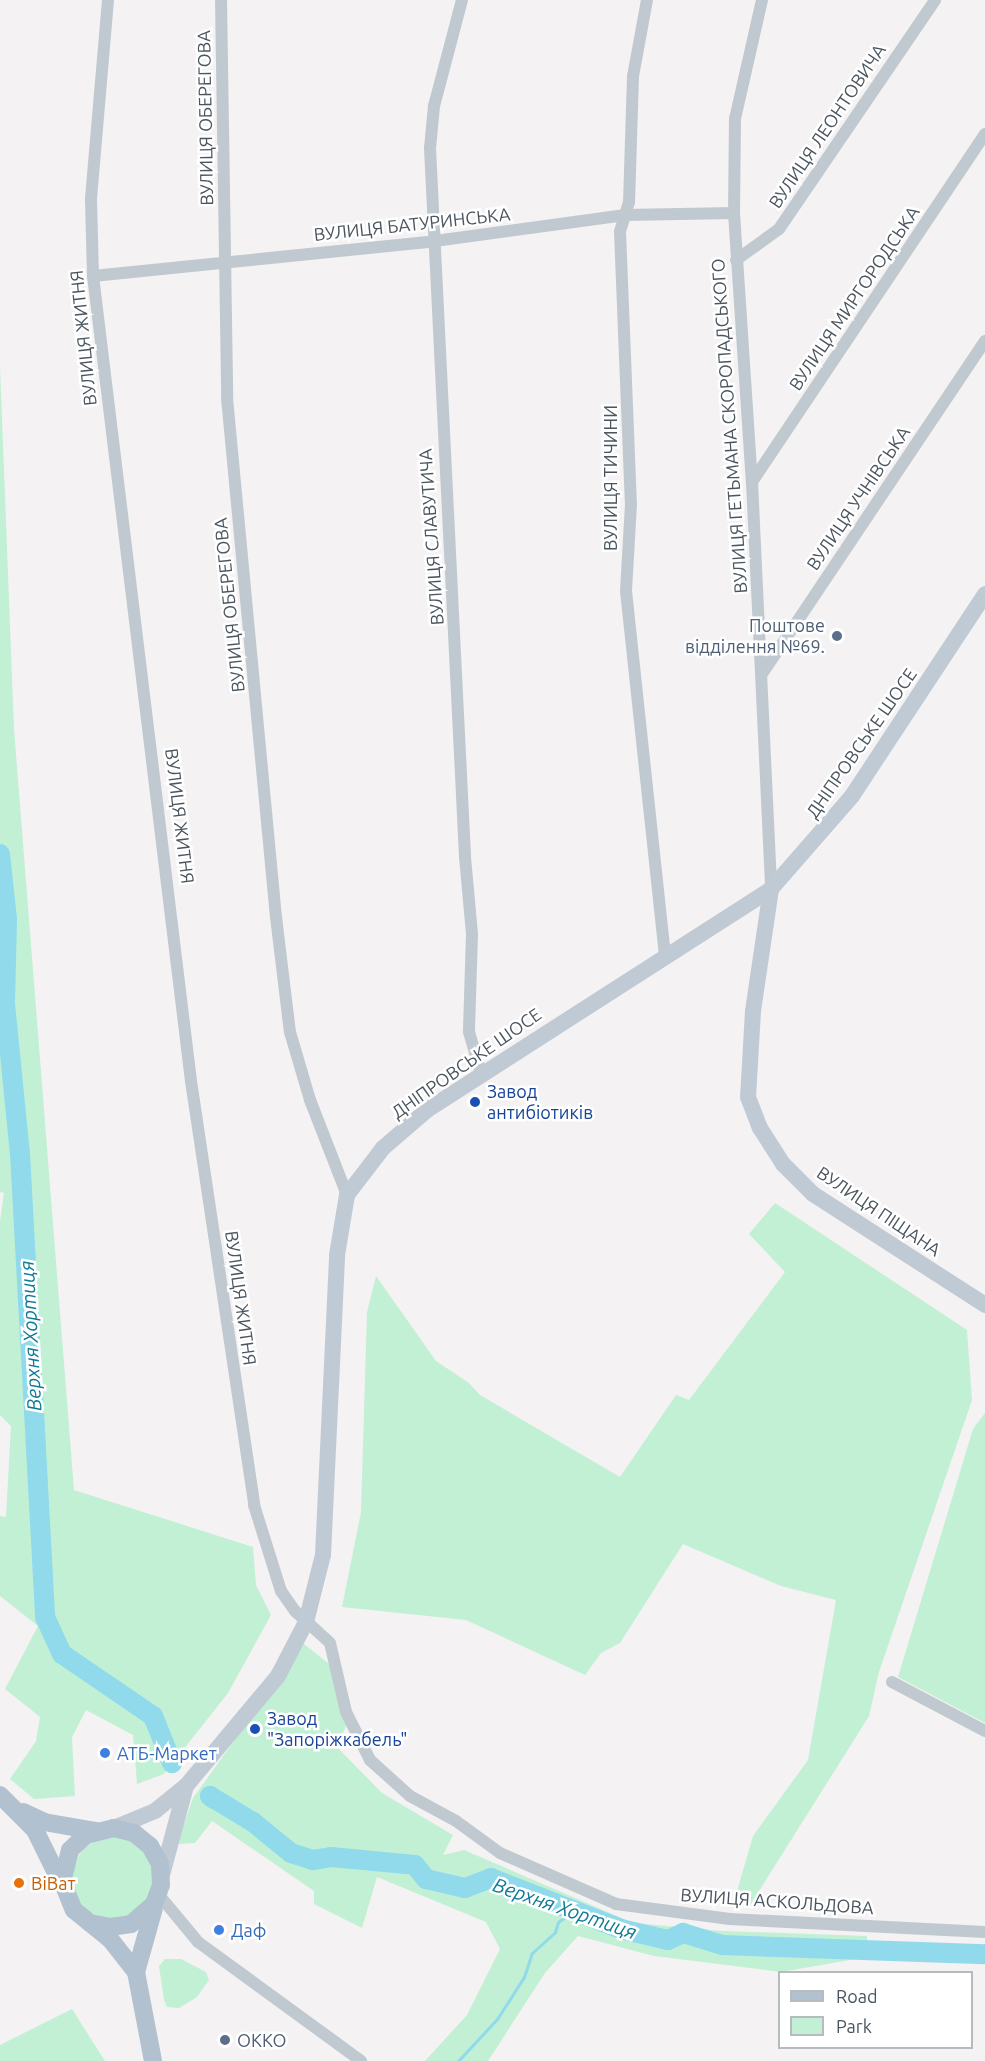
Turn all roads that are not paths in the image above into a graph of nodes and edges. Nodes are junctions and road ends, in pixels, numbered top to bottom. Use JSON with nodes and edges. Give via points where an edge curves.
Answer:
{"nodes":[{"id":1,"x":108,"y":0,"type":"edge"},
{"id":2,"x":221,"y":0,"type":"edge"},
{"id":3,"x":462,"y":0,"type":"edge"},
{"id":4,"x":647,"y":0,"type":"edge"},
{"id":5,"x":762,"y":0,"type":"edge"},
{"id":6,"x":935,"y":0,"type":"edge"},
{"id":7,"x":985,"y":134,"type":"edge"},
{"id":8,"x":734,"y":213,"type":"junction"},
{"id":9,"x":625,"y":215,"type":"junction"},
{"id":10,"x":435,"y":242,"type":"junction"},
{"id":11,"x":736,"y":260,"type":"junction"},
{"id":12,"x":225,"y":261,"type":"junction"},
{"id":13,"x":93,"y":276,"type":"junction"},
{"id":14,"x":985,"y":341,"type":"edge"},
{"id":15,"x":752,"y":482,"type":"junction"},
{"id":16,"x":985,"y":594,"type":"edge"},
{"id":17,"x":762,"y":674,"type":"junction"},
{"id":18,"x":771,"y":889,"type":"junction"},
{"id":19,"x":665,"y":955,"type":"junction"},
{"id":20,"x":481,"y":1072,"type":"junction"},
{"id":21,"x":346,"y":1195,"type":"junction"},
{"id":22,"x":985,"y":1305,"type":"edge"},
{"id":23,"x":306,"y":1622,"type":"junction"},
{"id":24,"x":892,"y":1682,"type":"dead end"},
{"id":25,"x":985,"y":1731,"type":"edge"},
{"id":26,"x":186,"y":1786,"type":"junction"},
{"id":27,"x":0,"y":1795,"type":"edge"},
{"id":28,"x":21,"y":1812,"type":"junction"},
{"id":29,"x":114,"y":1828,"type":"junction"},
{"id":30,"x":96,"y":1831,"type":"junction"},
{"id":31,"x":162,"y":1875,"type":"junction"},
{"id":32,"x":64,"y":1892,"type":"junction"},
{"id":33,"x":159,"y":1895,"type":"junction"},
{"id":34,"x":90,"y":1923,"type":"junction"},
{"id":35,"x":985,"y":1932,"type":"edge"},
{"id":36,"x":136,"y":1972,"type":"junction"},
{"id":37,"x":153,"y":2061,"type":"edge"},
{"id":38,"x":361,"y":2061,"type":"edge"}],
"edges":[{"from":1,"to":13,"type":"street","name":"ВУЛИЦЯ ЖИТНЯ","via":[[91,200]]},
{"from":2,"to":12,"type":"street","name":"ВУЛИЦЯ ОБЕРЕГОВА"},
{"from":3,"to":10,"type":"street","name":"ВУЛИЦЯ СЛАВУТИЧА","via":[[431,128]]},
{"from":4,"to":9,"type":"street","name":"ВУЛИЦЯ ТИЧИНИ","via":[[633,76],[630,189]]},
{"from":5,"to":8,"type":"street","name":"ВУЛИЦЯ ГЕТЬМАНА СКОРОПАДСЬКОГО","via":[[735,119]]},
{"from":6,"to":11,"type":"street","name":"ВУЛИЦЯ ЛЕОНТОВИЧА","via":[[779,229]]},
{"from":7,"to":15,"type":"street","name":"ВУЛИЦЯ МИРГОРОДСЬКА"},
{"from":8,"to":9,"type":"street","name":"ВУЛИЦЯ БАТУРИНСЬКА"},
{"from":8,"to":11,"type":"street","name":"ВУЛИЦЯ ГЕТЬМАНА СКОРОПАДСЬКОГО"},
{"from":9,"to":10,"type":"street","name":"ВУЛИЦЯ БАТУРИНСЬКА"},
{"from":9,"to":19,"type":"street","name":"ВУЛИЦЯ ТИЧИНИ","via":[[620,232],[631,504],[626,591]]},
{"from":10,"to":12,"type":"street","name":"ВУЛИЦЯ БАТУРИНСЬКА"},
{"from":10,"to":20,"type":"street","name":"ВУЛИЦЯ СЛАВУТИЧА","via":[[472,934],[469,1032]]},
{"from":11,"to":15,"type":"street","name":"ВУЛИЦЯ ГЕТЬМАНА СКОРОПАДСЬКОГО"},
{"from":12,"to":13,"type":"street","name":"ВУЛИЦЯ БАТУРИНСЬКА"},
{"from":12,"to":21,"type":"street","name":"ВУЛИЦЯ ОБЕРЕГОВА","via":[[227,398],[240,556],[288,1021],[299,1069]]},
{"from":13,"to":23,"type":"street","name":"ВУЛИЦЯ ЖИТНЯ","via":[[192,1081],[247,1464],[254,1505],[281,1591]]},
{"from":14,"to":17,"type":"street","name":"ВУЛИЦЯ УЧНІВСЬКА"},
{"from":15,"to":17,"type":"street","name":"ВУЛИЦЯ ГЕТЬМАНА СКОРОПАДСЬКОГО"},
{"from":16,"to":18,"type":"street","name":"ДНІПРОВСЬКЕ ШОСЕ","via":[[852,796]]},
{"from":17,"to":18,"type":"street","name":"ВУЛИЦЯ ГЕТЬМАНА СКОРОПАДСЬКОГО"},
{"from":18,"to":19,"type":"street","name":"ДНІПРОВСЬКЕ ШОСЕ"},
{"from":18,"to":22,"type":"street","name":"ВУЛИЦЯ ПІЩАНА","via":[[753,1011],[748,1097],[760,1128],[783,1164],[813,1194]]},
{"from":19,"to":20,"type":"street","name":"ДНІПРОВСЬКЕ ШОСЕ"},
{"from":20,"to":21,"type":"street","name":"ДНІПРОВСЬКЕ ШОСЕ","via":[[406,1126]]},
{"from":21,"to":23,"type":"street","via":[[338,1255],[323,1555]]},
{"from":23,"to":26,"type":"street","via":[[278,1676]]},
{"from":23,"to":35,"type":"street","name":"ВУЛИЦЯ АСКОЛЬДОВА","via":[[328,1640],[334,1651],[346,1712],[370,1760],[410,1796],[511,1858],[616,1904],[730,1919]]},
{"from":24,"to":25,"type":"street"},
{"from":26,"to":29,"type":"street","via":[[154,1811]]},
{"from":26,"to":31,"type":"street"},
{"from":27,"to":28,"type":"main road"},
{"from":28,"to":30,"type":"main road","via":[[44,1822]]},
{"from":28,"to":32,"type":"main road","via":[[47,1848]]},
{"from":29,"to":30,"type":"main road"},
{"from":29,"to":31,"type":"main road","via":[[143,1839],[156,1855]]},
{"from":30,"to":32,"type":"main road","via":[[70,1850],[63,1870]]},
{"from":31,"to":33,"type":"main road"},
{"from":32,"to":34,"type":"main road","via":[[74,1910]]},
{"from":33,"to":34,"type":"main road","via":[[148,1912],[131,1924],[110,1928]]},
{"from":33,"to":36,"type":"main road"},
{"from":33,"to":38,"type":"street","via":[[198,1942]]},
{"from":34,"to":36,"type":"main road","via":[[110,1939]]},
{"from":36,"to":37,"type":"main road"}]}
